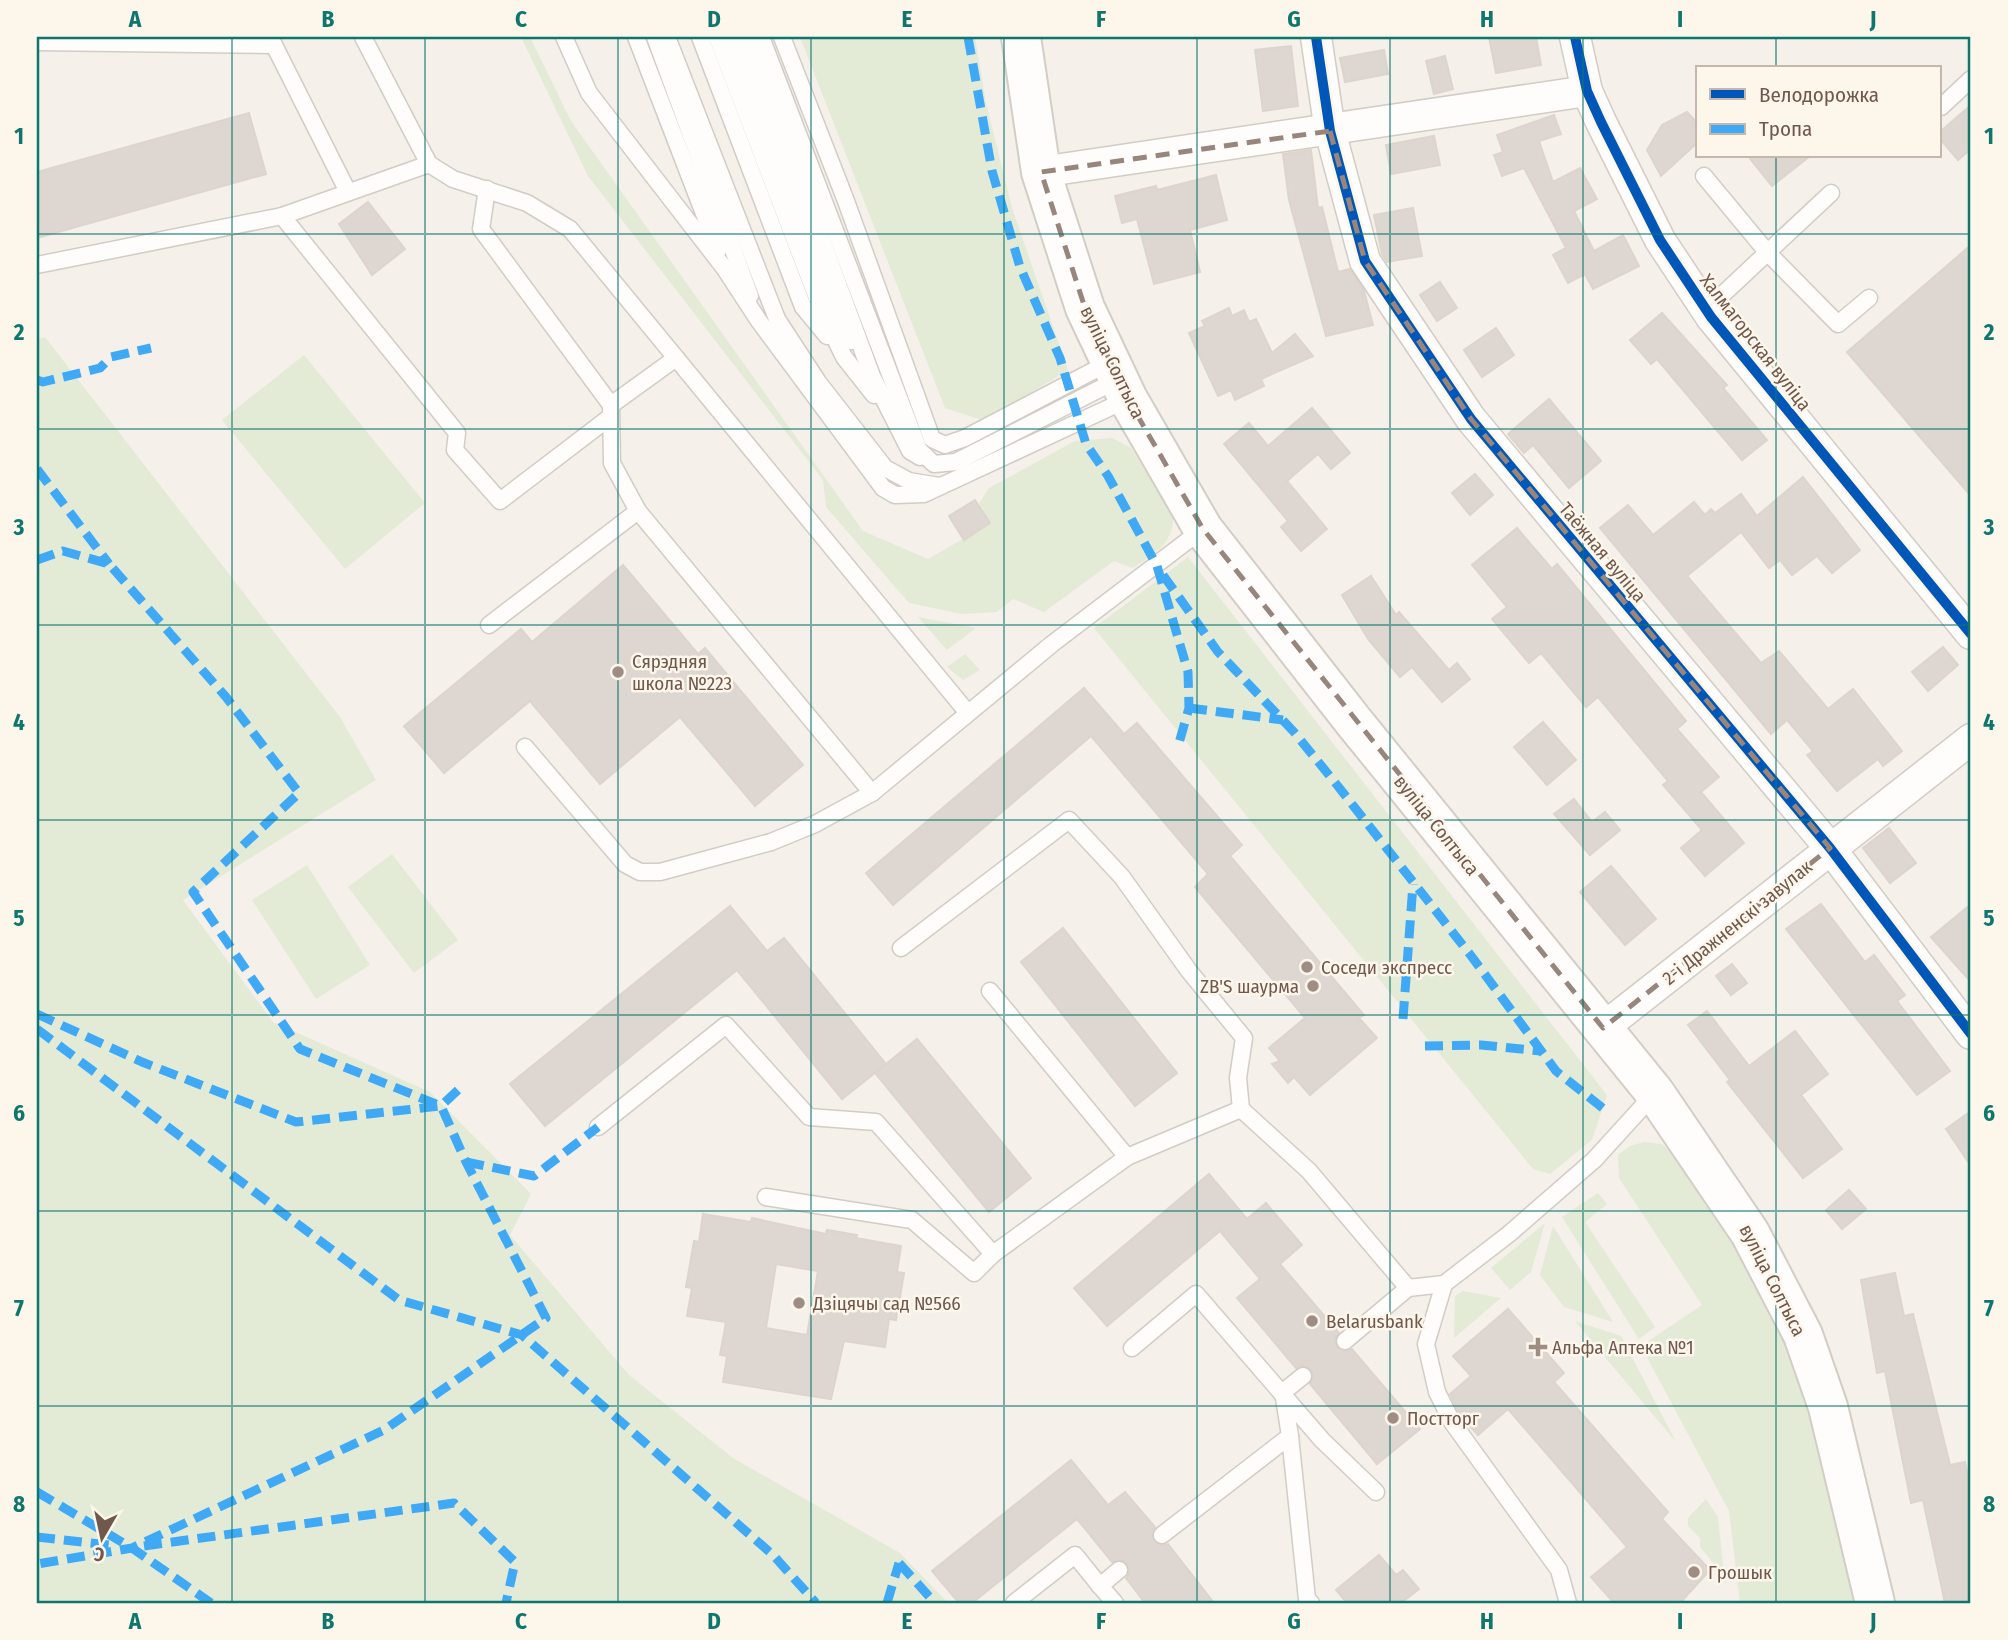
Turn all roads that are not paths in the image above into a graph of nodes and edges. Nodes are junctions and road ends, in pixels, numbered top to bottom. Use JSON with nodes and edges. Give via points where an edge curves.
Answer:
{"nodes":[{"id":1,"x":363,"y":37,"type":"edge"},
{"id":2,"x":564,"y":37,"type":"edge"},
{"id":3,"x":636,"y":37,"type":"edge"},
{"id":4,"x":655,"y":37,"type":"edge"},
{"id":5,"x":667,"y":37,"type":"edge"},
{"id":6,"x":700,"y":37,"type":"edge"},
{"id":7,"x":717,"y":37,"type":"edge"},
{"id":8,"x":732,"y":37,"type":"edge"},
{"id":9,"x":747,"y":37,"type":"edge"},
{"id":10,"x":761,"y":37,"type":"edge"},
{"id":11,"x":782,"y":37,"type":"edge"},
{"id":12,"x":1021,"y":37,"type":"edge"},
{"id":13,"x":1315,"y":37,"type":"edge"},
{"id":14,"x":1575,"y":37,"type":"edge"},
{"id":15,"x":272,"y":41,"type":"edge"},
{"id":16,"x":37,"y":42,"type":"edge"},
{"id":17,"x":1971,"y":79,"type":"edge"},
{"id":18,"x":1587,"y":91,"type":"junction"},
{"id":19,"x":1941,"y":107,"type":"edge"},
{"id":20,"x":1330,"y":131,"type":"junction"},
{"id":21,"x":429,"y":164,"type":"junction"},
{"id":22,"x":1041,"y":172,"type":"junction"},
{"id":23,"x":1704,"y":176,"type":"dead end"},
{"id":24,"x":487,"y":189,"type":"junction"},
{"id":25,"x":348,"y":192,"type":"junction"},
{"id":26,"x":1831,"y":193,"type":"dead end"},
{"id":27,"x":282,"y":216,"type":"junction"},
{"id":28,"x":1768,"y":253,"type":"junction"},
{"id":29,"x":37,"y":265,"type":"edge"},
{"id":30,"x":725,"y":269,"type":"junction"},
{"id":31,"x":1868,"y":298,"type":"dead end"},
{"id":32,"x":1706,"y":310,"type":"junction"},
{"id":33,"x":759,"y":321,"type":"junction"},
{"id":34,"x":844,"y":357,"type":"junction"},
{"id":35,"x":676,"y":359,"type":"junction"},
{"id":36,"x":872,"y":376,"type":"junction"},
{"id":37,"x":1119,"y":380,"type":"junction"},
{"id":38,"x":611,"y":411,"type":"junction"},
{"id":39,"x":890,"y":416,"type":"junction"},
{"id":40,"x":934,"y":464,"type":"junction"},
{"id":41,"x":939,"y":486,"type":"junction"},
{"id":42,"x":638,"y":511,"type":"junction"},
{"id":43,"x":1203,"y":528,"type":"junction"},
{"id":44,"x":489,"y":625,"type":"dead end"},
{"id":45,"x":1971,"y":634,"type":"edge"},
{"id":46,"x":967,"y":712,"type":"junction"},
{"id":47,"x":1971,"y":739,"type":"edge"},
{"id":48,"x":526,"y":747,"type":"dead end"},
{"id":49,"x":872,"y":793,"type":"junction"},
{"id":50,"x":1830,"y":848,"type":"junction"},
{"id":51,"x":901,"y":948,"type":"dead end"},
{"id":52,"x":990,"y":991,"type":"dead end"},
{"id":53,"x":1603,"y":1028,"type":"junction"},
{"id":54,"x":1971,"y":1034,"type":"edge"},
{"id":55,"x":1655,"y":1093,"type":"junction"},
{"id":56,"x":1241,"y":1109,"type":"junction"},
{"id":57,"x":598,"y":1126,"type":"dead end"},
{"id":58,"x":1127,"y":1157,"type":"junction"},
{"id":59,"x":766,"y":1197,"type":"dead end"},
{"id":60,"x":993,"y":1254,"type":"junction"},
{"id":61,"x":1444,"y":1284,"type":"junction"},
{"id":62,"x":1408,"y":1288,"type":"junction"},
{"id":63,"x":1345,"y":1341,"type":"dead end"},
{"id":64,"x":1132,"y":1348,"type":"dead end"},
{"id":65,"x":1303,"y":1376,"type":"dead end"},
{"id":66,"x":1283,"y":1392,"type":"junction"},
{"id":67,"x":1290,"y":1436,"type":"junction"},
{"id":68,"x":1376,"y":1492,"type":"dead end"},
{"id":69,"x":1162,"y":1535,"type":"dead end"},
{"id":70,"x":1119,"y":1570,"type":"dead end"},
{"id":71,"x":1100,"y":1586,"type":"junction"},
{"id":72,"x":1014,"y":1603,"type":"edge"},
{"id":73,"x":1115,"y":1603,"type":"edge"},
{"id":74,"x":1311,"y":1603,"type":"edge"},
{"id":75,"x":1568,"y":1603,"type":"edge"},
{"id":76,"x":1875,"y":1603,"type":"edge"}],
"edges":[{"from":1,"to":21,"type":"lane"},
{"from":2,"to":30,"type":"lane","via":[[589,93]]},
{"from":3,"to":30,"type":"lane"},
{"from":4,"to":33,"type":"lane"},
{"from":5,"to":41,"type":"lane","via":[[777,318],[818,382],[885,468],[909,481]]},
{"from":6,"to":34,"type":"lane","via":[[803,307]]},
{"from":7,"to":34,"type":"lane"},
{"from":8,"to":36,"type":"lane","via":[[838,319]]},
{"from":9,"to":36,"type":"lane"},
{"from":10,"to":40,"type":"lane","via":[[919,450]]},
{"from":11,"to":37,"type":"lane","via":[[932,439],[945,445]]},
{"from":12,"to":22,"type":"main road","name":"вуліца Солтыса"},
{"from":13,"to":20,"type":"street","name":"Таёжная вуліца"},
{"from":14,"to":18,"type":"street","name":"Халмагорская вуліца"},
{"from":15,"to":16,"type":"lane"},
{"from":15,"to":25,"type":"lane"},
{"from":17,"to":19,"type":"lane"},
{"from":18,"to":20,"type":"street"},
{"from":18,"to":32,"type":"street","name":"Халмагорская вуліца","via":[[1660,240]]},
{"from":20,"to":22,"type":"street"},
{"from":20,"to":50,"type":"street","name":"Таёжная вуліца","via":[[1365,261],[1471,419]]},
{"from":21,"to":24,"type":"lane"},
{"from":21,"to":25,"type":"lane"},
{"from":22,"to":37,"type":"main road","name":"вуліца Солтыса","via":[[1085,308]]},
{"from":23,"to":28,"type":"lane"},
{"from":24,"to":35,"type":"lane","via":[[527,203],[570,229]]},
{"from":24,"to":38,"type":"lane","via":[[481,229]]},
{"from":25,"to":27,"type":"lane"},
{"from":26,"to":28,"type":"lane"},
{"from":27,"to":29,"type":"lane"},
{"from":27,"to":38,"type":"lane","via":[[457,433],[456,450],[500,501]]},
{"from":28,"to":31,"type":"lane","via":[[1838,324]]},
{"from":28,"to":32,"type":"lane"},
{"from":30,"to":33,"type":"lane"},
{"from":32,"to":45,"type":"street","name":"Халмагорская вуліца"},
{"from":33,"to":41,"type":"lane","via":[[883,488],[911,496]]},
{"from":34,"to":39,"type":"lane"},
{"from":35,"to":38,"type":"lane"},
{"from":35,"to":46,"type":"lane"},
{"from":36,"to":39,"type":"lane"},
{"from":37,"to":40,"type":"lane","via":[[956,462]]},
{"from":37,"to":41,"type":"lane"},
{"from":37,"to":43,"type":"main road","name":"вуліца Солтыса"},
{"from":38,"to":42,"type":"lane","via":[[612,463]]},
{"from":39,"to":40,"type":"lane","via":[[910,451]]},
{"from":42,"to":44,"type":"lane"},
{"from":42,"to":49,"type":"lane"},
{"from":43,"to":46,"type":"lane"},
{"from":43,"to":53,"type":"main road","name":"вуліца Солтыса","via":[[1379,754]]},
{"from":46,"to":49,"type":"lane"},
{"from":47,"to":50,"type":"street","name":"2-і Дражненскі завулак"},
{"from":48,"to":49,"type":"lane","via":[[625,864],[640,872],[660,872],[771,842]]},
{"from":50,"to":53,"type":"street","name":"2-і Дражненскі завулак"},
{"from":50,"to":54,"type":"street","name":"Таёжная вуліца"},
{"from":51,"to":56,"type":"lane","via":[[1069,820],[1122,877],[1244,1038],[1238,1078]]},
{"from":52,"to":58,"type":"lane"},
{"from":53,"to":55,"type":"main road","name":"вуліца Солтыса"},
{"from":55,"to":61,"type":"lane","via":[[1594,1160]]},
{"from":55,"to":76,"type":"main road","name":"вуліца Солтыса","via":[[1750,1233],[1803,1335],[1828,1407]]},
{"from":56,"to":58,"type":"lane"},
{"from":56,"to":62,"type":"lane","via":[[1309,1171]]},
{"from":57,"to":60,"type":"lane","via":[[726,1025],[809,1117],[876,1122]]},
{"from":58,"to":60,"type":"lane"},
{"from":59,"to":60,"type":"lane","via":[[912,1220],[974,1273]]},
{"from":61,"to":62,"type":"lane"},
{"from":61,"to":75,"type":"lane","via":[[1426,1344],[1437,1392],[1452,1422],[1559,1570]]},
{"from":62,"to":63,"type":"lane"},
{"from":64,"to":66,"type":"lane","via":[[1196,1294]]},
{"from":65,"to":66,"type":"lane"},
{"from":66,"to":67,"type":"lane"},
{"from":66,"to":68,"type":"lane","via":[[1322,1440]]},
{"from":67,"to":69,"type":"lane"},
{"from":67,"to":74,"type":"lane"},
{"from":70,"to":71,"type":"lane"},
{"from":71,"to":72,"type":"lane","via":[[1076,1555]]},
{"from":71,"to":73,"type":"lane"}]}
